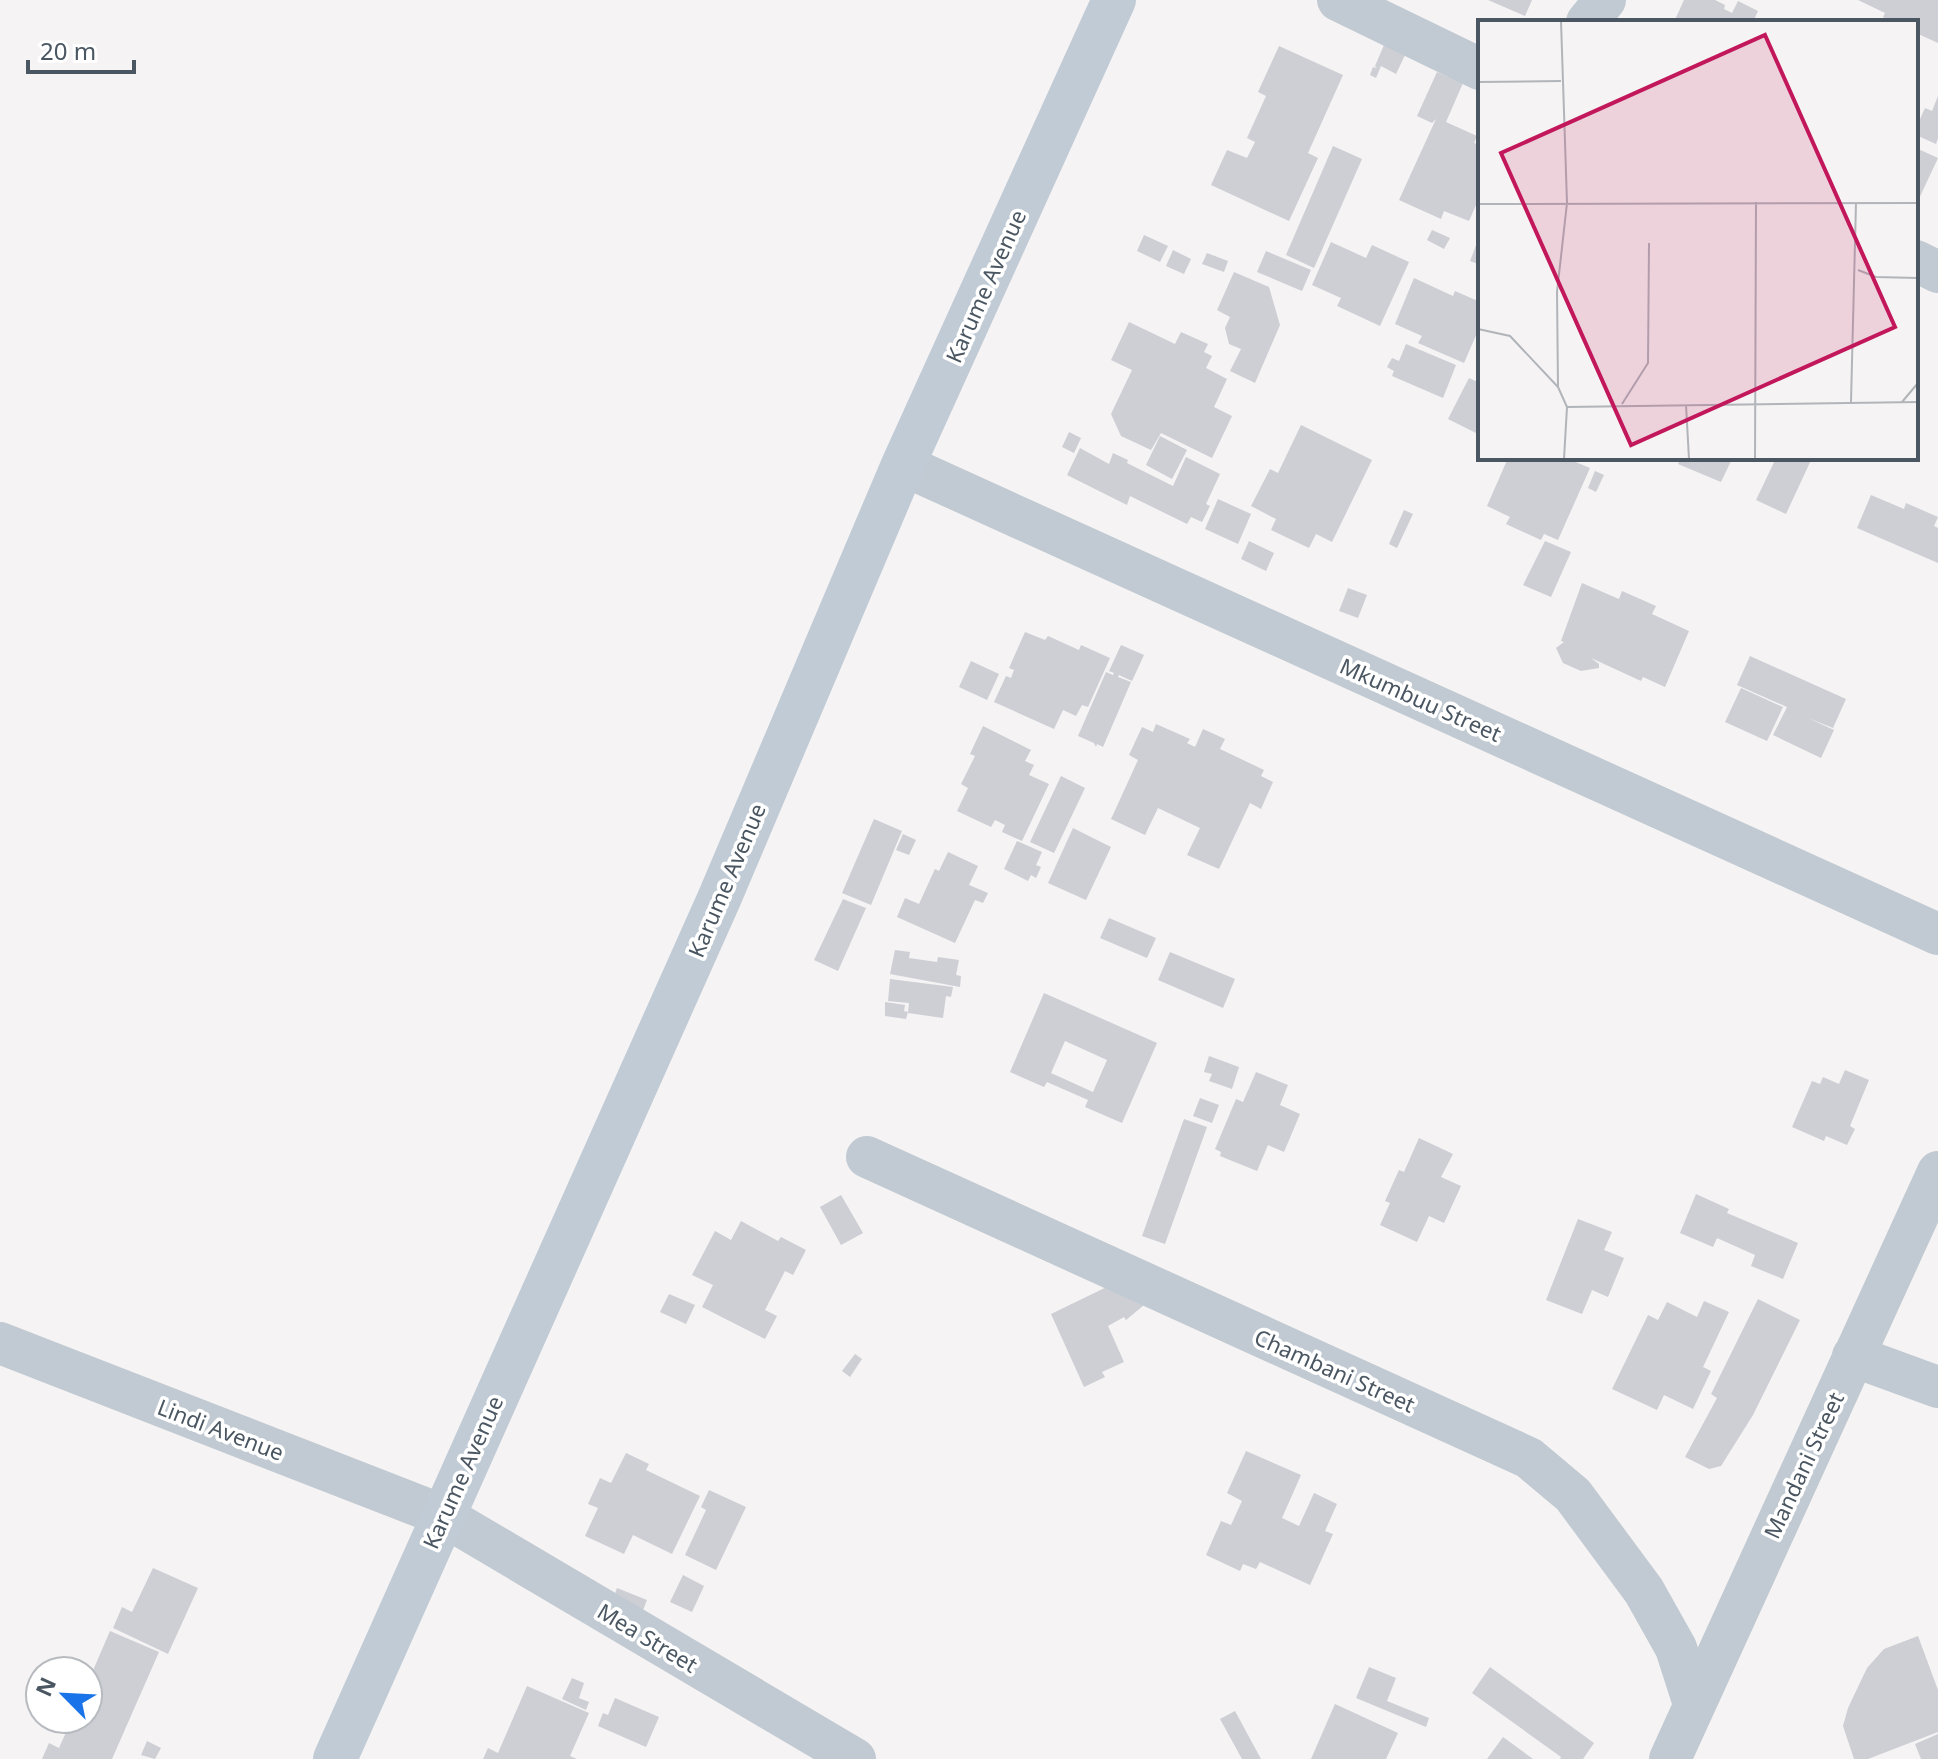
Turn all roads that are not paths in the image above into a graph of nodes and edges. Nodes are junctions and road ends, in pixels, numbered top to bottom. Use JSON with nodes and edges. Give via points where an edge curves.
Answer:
{"nodes":[{"id":1,"x":1114,"y":0,"type":"edge"},
{"id":2,"x":1338,"y":0,"type":"edge"},
{"id":3,"x":1605,"y":0,"type":"edge"},
{"id":4,"x":1589,"y":20,"type":"edge"},
{"id":5,"x":1478,"y":68,"type":"edge"},
{"id":6,"x":1918,"y":262,"type":"edge"},
{"id":7,"x":1938,"y":272,"type":"edge"},
{"id":8,"x":903,"y":465,"type":"junction"},
{"id":9,"x":1938,"y":934,"type":"edge"},
{"id":10,"x":867,"y":1157,"type":"dead end"},
{"id":11,"x":1938,"y":1172,"type":"edge"},
{"id":12,"x":0,"y":1343,"type":"edge"},
{"id":13,"x":1853,"y":1356,"type":"junction"},
{"id":14,"x":1938,"y":1387,"type":"edge"},
{"id":15,"x":442,"y":1515,"type":"junction"},
{"id":16,"x":1694,"y":1704,"type":"junction"},
{"id":17,"x":335,"y":1759,"type":"edge"},
{"id":18,"x":855,"y":1759,"type":"edge"},
{"id":19,"x":1670,"y":1759,"type":"edge"}],
"edges":[{"from":1,"to":8,"type":"main road","name":"Karume Avenue"},
{"from":2,"to":5,"type":"street"},
{"from":3,"to":4,"type":"street"},
{"from":6,"to":7,"type":"street"},
{"from":8,"to":9,"type":"street","name":"Mkumbuu Street"},
{"from":8,"to":15,"type":"main road","name":"Karume Avenue","via":[[719,899]]},
{"from":10,"to":16,"type":"street","name":"Chambani Street","via":[[1529,1458],[1573,1495],[1644,1591],[1676,1648]]},
{"from":11,"to":13,"type":"street","name":"Mandani Street"},
{"from":12,"to":15,"type":"street","name":"Lindi Avenue"},
{"from":13,"to":14,"type":"street"},
{"from":13,"to":16,"type":"street","name":"Mandani Street"},
{"from":15,"to":17,"type":"main road","name":"Karume Avenue"},
{"from":15,"to":18,"type":"street","name":"Mea Street"},
{"from":16,"to":19,"type":"street","name":"Mandani Street"}]}
